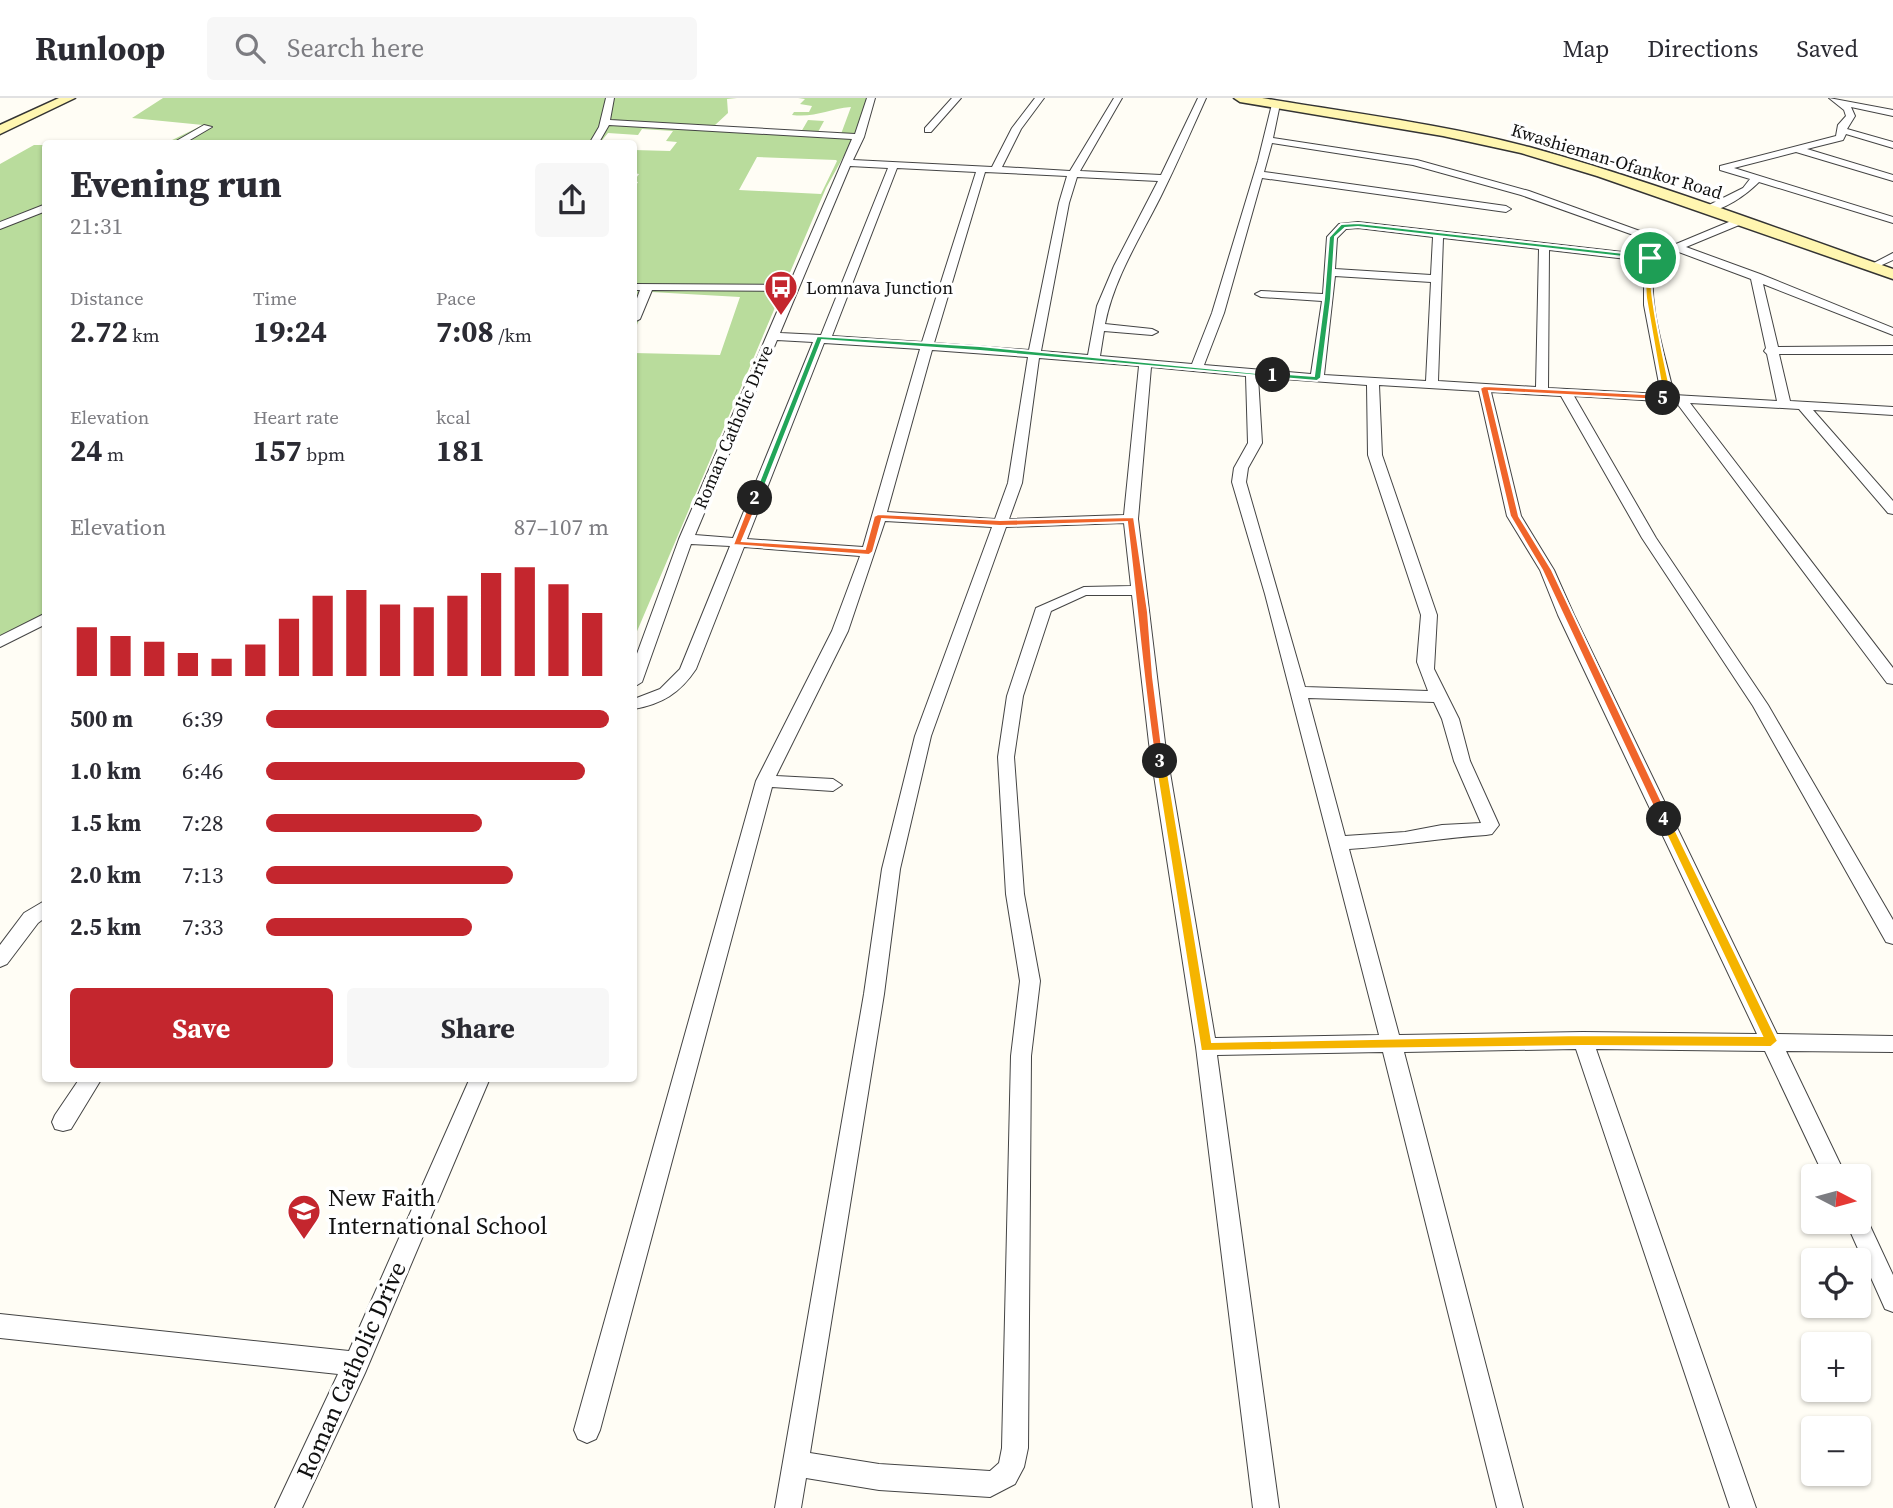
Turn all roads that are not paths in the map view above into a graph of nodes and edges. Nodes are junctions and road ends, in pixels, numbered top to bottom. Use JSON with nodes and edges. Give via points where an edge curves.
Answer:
{"nodes":[{"id":1,"x":69,"y":98,"type":"edge"},
{"id":2,"x":610,"y":98,"type":"edge"},
{"id":3,"x":871,"y":98,"type":"edge"},
{"id":4,"x":957,"y":98,"type":"edge"},
{"id":5,"x":1040,"y":98,"type":"edge"},
{"id":6,"x":1118,"y":98,"type":"edge"},
{"id":7,"x":1202,"y":98,"type":"edge"},
{"id":8,"x":1240,"y":98,"type":"edge"},
{"id":9,"x":1836,"y":100,"type":"edge"},
{"id":10,"x":1276,"y":104,"type":"junction"},
{"id":11,"x":1893,"y":113,"type":"edge"},
{"id":12,"x":605,"y":122,"type":"junction"},
{"id":13,"x":207,"y":127,"type":"dead end"},
{"id":14,"x":0,"y":130,"type":"edge"},
{"id":15,"x":928,"y":130,"type":"dead end"},
{"id":16,"x":1842,"y":130,"type":"junction"},
{"id":17,"x":859,"y":137,"type":"junction"},
{"id":18,"x":183,"y":140,"type":"edge"},
{"id":19,"x":595,"y":140,"type":"edge"},
{"id":20,"x":1269,"y":140,"type":"junction"},
{"id":21,"x":1893,"y":145,"type":"edge"},
{"id":22,"x":1796,"y":149,"type":"junction"},
{"id":23,"x":846,"y":163,"type":"junction"},
{"id":24,"x":894,"y":165,"type":"junction"},
{"id":25,"x":988,"y":171,"type":"junction"},
{"id":26,"x":1073,"y":174,"type":"junction"},
{"id":27,"x":1257,"y":174,"type":"junction"},
{"id":28,"x":1164,"y":178,"type":"junction"},
{"id":29,"x":1893,"y":178,"type":"edge"},
{"id":30,"x":1755,"y":180,"type":"junction"},
{"id":31,"x":42,"y":209,"type":"edge"},
{"id":32,"x":1506,"y":209,"type":"dead end"},
{"id":33,"x":1709,"y":209,"type":"junction"},
{"id":34,"x":1893,"y":220,"type":"edge"},
{"id":35,"x":1740,"y":221,"type":"junction"},
{"id":36,"x":0,"y":226,"type":"edge"},
{"id":37,"x":1438,"y":234,"type":"junction"},
{"id":38,"x":1544,"y":247,"type":"junction"},
{"id":39,"x":1679,"y":248,"type":"junction"},
{"id":40,"x":1893,"y":256,"type":"edge"},
{"id":41,"x":1650,"y":258,"type":"junction"},
{"id":42,"x":1872,"y":267,"type":"junction"},
{"id":43,"x":1330,"y":272,"type":"junction"},
{"id":44,"x":1893,"y":274,"type":"edge"},
{"id":45,"x":1756,"y":276,"type":"junction"},
{"id":46,"x":1436,"y":279,"type":"junction"},
{"id":47,"x":637,"y":287,"type":"edge"},
{"id":48,"x":647,"y":288,"type":"junction"},
{"id":49,"x":794,"y":288,"type":"junction"},
{"id":50,"x":1261,"y":294,"type":"dead end"},
{"id":51,"x":1328,"y":299,"type":"junction"},
{"id":52,"x":637,"y":312,"type":"edge"},
{"id":53,"x":1099,"y":327,"type":"junction"},
{"id":54,"x":1152,"y":332,"type":"dead end"},
{"id":55,"x":1893,"y":332,"type":"edge"},
{"id":56,"x":772,"y":336,"type":"junction"},
{"id":57,"x":822,"y":338,"type":"junction"},
{"id":58,"x":926,"y":345,"type":"junction"},
{"id":59,"x":1893,"y":350,"type":"edge"},
{"id":60,"x":1770,"y":351,"type":"junction"},
{"id":61,"x":1034,"y":354,"type":"junction"},
{"id":62,"x":1093,"y":359,"type":"junction"},
{"id":63,"x":1145,"y":363,"type":"junction"},
{"id":64,"x":1196,"y":368,"type":"junction"},
{"id":65,"x":1252,"y":373,"type":"junction"},
{"id":66,"x":1317,"y":378,"type":"junction"},
{"id":67,"x":1373,"y":382,"type":"junction"},
{"id":68,"x":1432,"y":385,"type":"junction"},
{"id":69,"x":1484,"y":388,"type":"junction"},
{"id":70,"x":1542,"y":391,"type":"junction"},
{"id":71,"x":1566,"y":393,"type":"junction"},
{"id":72,"x":1674,"y":398,"type":"junction"},
{"id":73,"x":1784,"y":404,"type":"junction"},
{"id":74,"x":1802,"y":405,"type":"junction"},
{"id":75,"x":1893,"y":411,"type":"edge"},
{"id":76,"x":1893,"y":510,"type":"edge"},
{"id":77,"x":878,"y":516,"type":"junction"},
{"id":78,"x":1131,"y":519,"type":"junction"},
{"id":79,"x":1000,"y":523,"type":"junction"},
{"id":80,"x":686,"y":539,"type":"junction"},
{"id":81,"x":736,"y":543,"type":"junction"},
{"id":82,"x":869,"y":552,"type":"junction"},
{"id":83,"x":1140,"y":590,"type":"junction"},
{"id":84,"x":42,"y":620,"type":"edge"},
{"id":85,"x":0,"y":642,"type":"edge"},
{"id":86,"x":637,"y":674,"type":"edge"},
{"id":87,"x":1893,"y":679,"type":"edge"},
{"id":88,"x":1298,"y":692,"type":"junction"},
{"id":89,"x":1439,"y":697,"type":"junction"},
{"id":90,"x":637,"y":703,"type":"edge"},
{"id":91,"x":765,"y":781,"type":"junction"},
{"id":92,"x":833,"y":785,"type":"dead end"},
{"id":93,"x":1338,"y":843,"type":"junction"},
{"id":94,"x":42,"y":910,"type":"edge"},
{"id":95,"x":1893,"y":937,"type":"edge"},
{"id":96,"x":0,"y":959,"type":"edge"},
{"id":97,"x":1583,"y":1040,"type":"junction"},
{"id":98,"x":1771,"y":1041,"type":"junction"},
{"id":99,"x":1391,"y":1043,"type":"junction"},
{"id":100,"x":1893,"y":1044,"type":"edge"},
{"id":101,"x":1206,"y":1047,"type":"junction"},
{"id":102,"x":89,"y":1082,"type":"edge"},
{"id":103,"x":479,"y":1082,"type":"edge"},
{"id":104,"x":63,"y":1122,"type":"dead end"},
{"id":105,"x":1829,"y":1164,"type":"edge"},
{"id":106,"x":1862,"y":1234,"type":"edge"},
{"id":107,"x":1893,"y":1301,"type":"edge"},
{"id":108,"x":0,"y":1326,"type":"edge"},
{"id":109,"x":356,"y":1364,"type":"junction"},
{"id":110,"x":587,"y":1430,"type":"dead end"},
{"id":111,"x":795,"y":1464,"type":"junction"},
{"id":112,"x":288,"y":1508,"type":"edge"},
{"id":113,"x":788,"y":1508,"type":"edge"},
{"id":114,"x":1266,"y":1508,"type":"edge"},
{"id":115,"x":1510,"y":1508,"type":"edge"},
{"id":116,"x":1743,"y":1508,"type":"edge"}],
"edges":[{"from":1,"to":14,"type":"main road"},
{"from":2,"to":12,"type":"street"},
{"from":3,"to":17,"type":"street","name":"Roman Catholic Drive"},
{"from":4,"to":15,"type":"street"},
{"from":5,"to":25,"type":"street"},
{"from":6,"to":26,"type":"street"},
{"from":7,"to":28,"type":"street"},
{"from":8,"to":10,"type":"main road","name":"Kwashieman-Ofankor Road"},
{"from":9,"to":11,"type":"street"},
{"from":9,"to":16,"type":"street","via":[[1852,116]]},
{"from":10,"to":20,"type":"street"},
{"from":10,"to":33,"type":"main road","name":"Kwashieman-Ofankor Road","via":[[1524,150]]},
{"from":12,"to":17,"type":"street"},
{"from":12,"to":19,"type":"street"},
{"from":13,"to":18,"type":"street"},
{"from":16,"to":21,"type":"street"},
{"from":16,"to":22,"type":"street","via":[[1840,138]]},
{"from":17,"to":23,"type":"street","name":"Roman Catholic Drive"},
{"from":20,"to":27,"type":"street"},
{"from":20,"to":39,"type":"street","via":[[1443,168],[1525,192]]},
{"from":22,"to":29,"type":"street"},
{"from":22,"to":30,"type":"street","via":[[1723,168]]},
{"from":23,"to":24,"type":"street"},
{"from":23,"to":49,"type":"street","name":"Roman Catholic Drive"},
{"from":24,"to":25,"type":"street"},
{"from":24,"to":57,"type":"street"},
{"from":25,"to":26,"type":"street"},
{"from":25,"to":58,"type":"street"},
{"from":26,"to":28,"type":"street"},
{"from":26,"to":61,"type":"street","via":[[1059,221]]},
{"from":27,"to":32,"type":"street"},
{"from":27,"to":64,"type":"street","via":[[1217,321]]},
{"from":28,"to":53,"type":"street","via":[[1119,266]]},
{"from":30,"to":33,"type":"street","via":[[1746,190]]},
{"from":30,"to":34,"type":"street"},
{"from":31,"to":36,"type":"street"},
{"from":33,"to":35,"type":"main road","name":"Kwashieman-Ofankor Road"},
{"from":35,"to":39,"type":"street"},
{"from":35,"to":42,"type":"main road","name":"Kwashieman-Ofankor Road"},
{"from":37,"to":38,"type":"street"},
{"from":37,"to":43,"type":"street","via":[[1343,226],[1332,237]]},
{"from":37,"to":46,"type":"street"},
{"from":38,"to":41,"type":"street"},
{"from":38,"to":70,"type":"street"},
{"from":39,"to":41,"type":"street"},
{"from":39,"to":45,"type":"street"},
{"from":40,"to":42,"type":"street"},
{"from":41,"to":72,"type":"street","via":[[1650,298]]},
{"from":42,"to":44,"type":"main road","name":"Kwashieman-Ofankor Road"},
{"from":43,"to":46,"type":"street"},
{"from":43,"to":51,"type":"street"},
{"from":45,"to":55,"type":"street"},
{"from":45,"to":60,"type":"street"},
{"from":46,"to":68,"type":"street"},
{"from":47,"to":48,"type":"street"},
{"from":48,"to":49,"type":"street"},
{"from":48,"to":52,"type":"street"},
{"from":49,"to":56,"type":"street","name":"Roman Catholic Drive"},
{"from":50,"to":51,"type":"street"},
{"from":51,"to":66,"type":"street"},
{"from":53,"to":54,"type":"street"},
{"from":53,"to":62,"type":"street"},
{"from":56,"to":57,"type":"street"},
{"from":56,"to":80,"type":"street","name":"Roman Catholic Drive"},
{"from":57,"to":58,"type":"street"},
{"from":57,"to":81,"type":"street"},
{"from":58,"to":61,"type":"street"},
{"from":58,"to":77,"type":"street"},
{"from":59,"to":60,"type":"street"},
{"from":60,"to":73,"type":"street"},
{"from":61,"to":62,"type":"street"},
{"from":61,"to":79,"type":"street","via":[[1015,483]]},
{"from":62,"to":63,"type":"street"},
{"from":63,"to":64,"type":"street"},
{"from":63,"to":78,"type":"street"},
{"from":64,"to":65,"type":"street"},
{"from":65,"to":66,"type":"street"},
{"from":65,"to":88,"type":"street","via":[[1255,443],[1239,482]]},
{"from":66,"to":67,"type":"street"},
{"from":67,"to":68,"type":"street"},
{"from":67,"to":89,"type":"street","via":[[1375,455],[1429,615],[1425,660]]},
{"from":68,"to":69,"type":"street"},
{"from":69,"to":70,"type":"street"},
{"from":69,"to":98,"type":"street","via":[[1514,516],[1547,570]]},
{"from":70,"to":71,"type":"street"},
{"from":71,"to":72,"type":"street"},
{"from":71,"to":95,"type":"street","via":[[1649,538],[1765,714]]},
{"from":72,"to":73,"type":"street"},
{"from":72,"to":87,"type":"street"},
{"from":73,"to":74,"type":"street"},
{"from":74,"to":75,"type":"street"},
{"from":74,"to":76,"type":"street"},
{"from":77,"to":79,"type":"street"},
{"from":77,"to":82,"type":"street"},
{"from":78,"to":79,"type":"street"},
{"from":78,"to":83,"type":"street"},
{"from":79,"to":111,"type":"street","via":[[923,736],[891,869]]},
{"from":80,"to":81,"type":"street"},
{"from":80,"to":86,"type":"street","name":"Roman Catholic Drive"},
{"from":81,"to":82,"type":"street"},
{"from":81,"to":90,"type":"street","via":[[678,686]]},
{"from":82,"to":91,"type":"street","via":[[840,631]]},
{"from":83,"to":101,"type":"street","via":[[1151,703]]},
{"from":83,"to":111,"type":"street","via":[[1084,590],[1044,608],[1012,710],[1005,774],[1015,894],[1030,981],[1021,1056],[1012,1468],[1004,1480],[990,1484],[879,1477]]},
{"from":84,"to":85,"type":"street"},
{"from":88,"to":89,"type":"street"},
{"from":88,"to":93,"type":"street"},
{"from":89,"to":93,"type":"street","via":[[1474,790],[1483,800],[1489,828]]},
{"from":91,"to":92,"type":"street"},
{"from":91,"to":110,"type":"street"},
{"from":93,"to":99,"type":"street"},
{"from":94,"to":96,"type":"street"},
{"from":97,"to":98,"type":"street"},
{"from":97,"to":99,"type":"street"},
{"from":97,"to":116,"type":"street"},
{"from":98,"to":100,"type":"street"},
{"from":98,"to":105,"type":"street"},
{"from":99,"to":101,"type":"street"},
{"from":99,"to":115,"type":"street"},
{"from":101,"to":114,"type":"street"},
{"from":102,"to":104,"type":"street"},
{"from":103,"to":109,"type":"street","name":"Roman Catholic Drive"},
{"from":106,"to":107,"type":"street"},
{"from":108,"to":109,"type":"street"},
{"from":109,"to":112,"type":"street","name":"Roman Catholic Drive"},
{"from":111,"to":113,"type":"street"}]}
